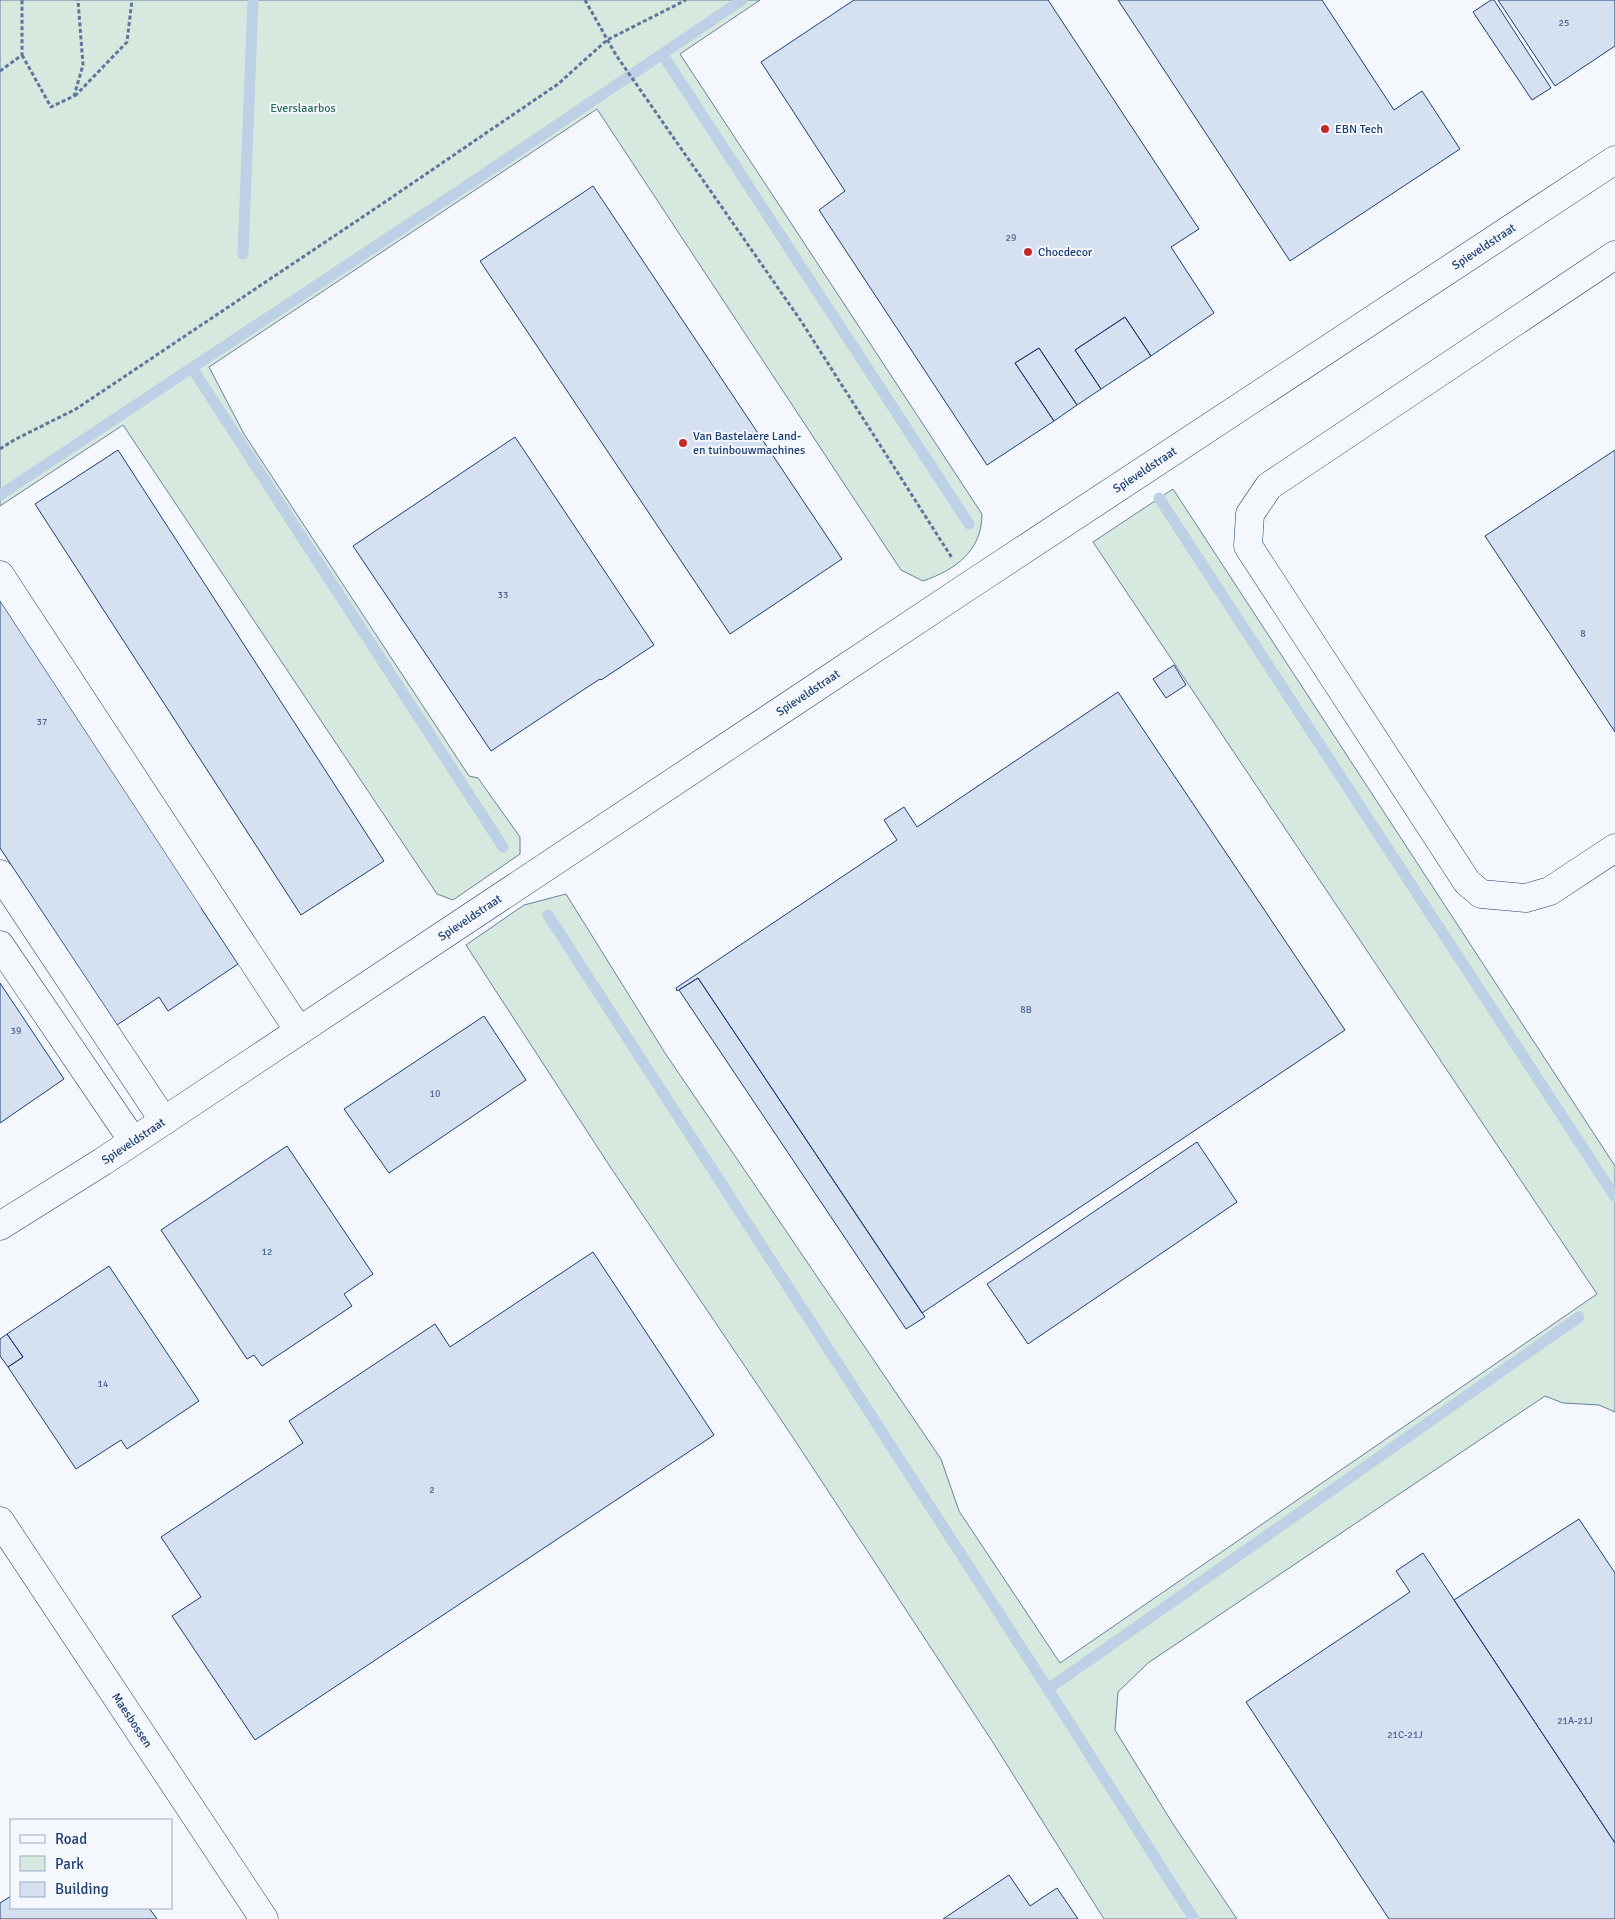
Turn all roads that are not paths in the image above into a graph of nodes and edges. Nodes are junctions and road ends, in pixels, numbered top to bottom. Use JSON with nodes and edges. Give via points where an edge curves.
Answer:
{"nodes":[{"id":1,"x":1615,"y":160,"type":"edge"},
{"id":2,"x":1615,"y":255,"type":"edge"},
{"id":3,"x":0,"y":574,"type":"edge"},
{"id":4,"x":1615,"y":848,"type":"edge"},
{"id":5,"x":0,"y":874,"type":"edge"},
{"id":6,"x":0,"y":945,"type":"edge"},
{"id":7,"x":299,"y":1031,"type":"junction"},
{"id":8,"x":164,"y":1121,"type":"junction"},
{"id":9,"x":134,"y":1141,"type":"junction"},
{"id":10,"x":0,"y":1226,"type":"edge"},
{"id":11,"x":0,"y":1521,"type":"edge"},
{"id":12,"x":264,"y":1919,"type":"edge"}],
"edges":[{"from":1,"to":7,"type":"street","name":"Spieveldstraat"},
{"from":2,"to":4,"type":"street","via":[[1269,486],[1250,514],[1248,546],[1467,882],[1481,894],[1526,898],[1550,892]]},
{"from":3,"to":7,"type":"street"},
{"from":5,"to":8,"type":"street"},
{"from":6,"to":9,"type":"street"},
{"from":7,"to":8,"type":"street","name":"Spieveldstraat"},
{"from":8,"to":9,"type":"street","name":"Spieveldstraat"},
{"from":9,"to":10,"type":"street","name":"Spieveldstraat"},
{"from":11,"to":12,"type":"street","name":"Maesbossen"}]}
